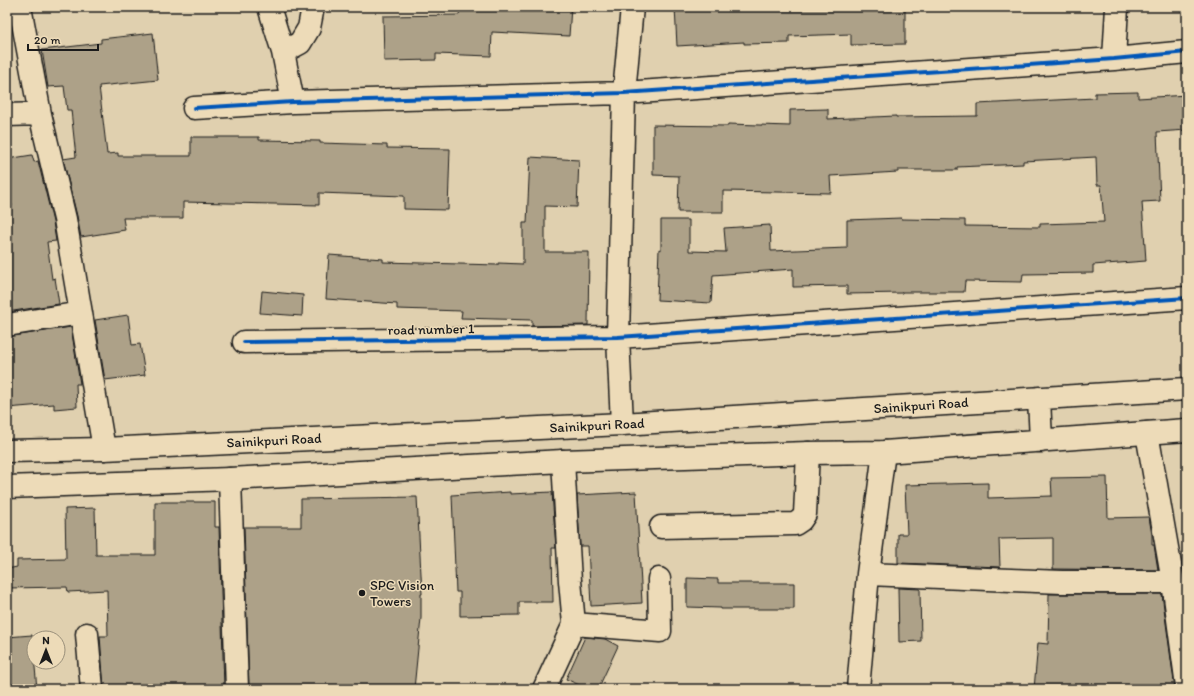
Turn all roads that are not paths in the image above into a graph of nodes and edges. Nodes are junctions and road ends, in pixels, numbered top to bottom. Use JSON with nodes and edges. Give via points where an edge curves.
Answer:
{"nodes":[{"id":1,"x":20,"y":7,"type":"edge"},
{"id":2,"x":269,"y":7,"type":"edge"},
{"id":3,"x":313,"y":7,"type":"edge"},
{"id":4,"x":632,"y":7,"type":"edge"},
{"id":5,"x":1118,"y":7,"type":"edge"},
{"id":6,"x":282,"y":52,"type":"junction"},
{"id":7,"x":1187,"y":52,"type":"edge"},
{"id":8,"x":1114,"y":59,"type":"junction"},
{"id":9,"x":624,"y":93,"type":"junction"},
{"id":10,"x":293,"y":102,"type":"junction"},
{"id":11,"x":194,"y":108,"type":"dead end"},
{"id":12,"x":40,"y":114,"type":"junction"},
{"id":13,"x":7,"y":115,"type":"edge"},
{"id":14,"x":1187,"y":298,"type":"edge"},
{"id":15,"x":81,"y":313,"type":"junction"},
{"id":16,"x":7,"y":325,"type":"edge"},
{"id":17,"x":618,"y":337,"type":"junction"},
{"id":18,"x":244,"y":342,"type":"dead end"},
{"id":19,"x":1187,"y":389,"type":"edge"},
{"id":20,"x":1039,"y":398,"type":"junction"},
{"id":21,"x":622,"y":424,"type":"junction"},
{"id":22,"x":1187,"y":430,"type":"edge"},
{"id":23,"x":1147,"y":433,"type":"junction"},
{"id":24,"x":1041,"y":441,"type":"junction"},
{"id":25,"x":104,"y":448,"type":"junction"},
{"id":26,"x":7,"y":451,"type":"edge"},
{"id":27,"x":884,"y":452,"type":"junction"},
{"id":28,"x":808,"y":453,"type":"junction"},
{"id":29,"x":563,"y":461,"type":"junction"},
{"id":30,"x":230,"y":479,"type":"junction"},
{"id":31,"x":7,"y":487,"type":"edge"},
{"id":32,"x":661,"y":527,"type":"dead end"},
{"id":33,"x":868,"y":574,"type":"junction"},
{"id":34,"x":659,"y":579,"type":"dead end"},
{"id":35,"x":1173,"y":582,"type":"junction"},
{"id":36,"x":574,"y":624,"type":"junction"},
{"id":37,"x":87,"y":634,"type":"dead end"},
{"id":38,"x":1187,"y":686,"type":"edge"},
{"id":39,"x":92,"y":689,"type":"edge"},
{"id":40,"x":237,"y":689,"type":"edge"},
{"id":41,"x":544,"y":689,"type":"edge"},
{"id":42,"x":858,"y":689,"type":"edge"}],
"edges":[{"from":1,"to":12,"type":"street"},
{"from":2,"to":6,"type":"street"},
{"from":3,"to":6,"type":"street","via":[[309,28],[300,43]]},
{"from":4,"to":9,"type":"street"},
{"from":5,"to":8,"type":"street"},
{"from":6,"to":10,"type":"street"},
{"from":7,"to":8,"type":"street"},
{"from":8,"to":9,"type":"street"},
{"from":9,"to":10,"type":"street"},
{"from":9,"to":17,"type":"street"},
{"from":10,"to":11,"type":"street"},
{"from":12,"to":13,"type":"street"},
{"from":12,"to":15,"type":"street","via":[[65,219]]},
{"from":14,"to":17,"type":"street","name":"road number 1"},
{"from":15,"to":16,"type":"street"},
{"from":15,"to":25,"type":"street"},
{"from":17,"to":18,"type":"street","name":"road number 1"},
{"from":17,"to":21,"type":"street"},
{"from":19,"to":20,"type":"street","name":"Sainikpuri Road"},
{"from":20,"to":21,"type":"street","name":"Sainikpuri Road"},
{"from":20,"to":24,"type":"street"},
{"from":21,"to":25,"type":"street","name":"Sainikpuri Road"},
{"from":22,"to":23,"type":"street"},
{"from":23,"to":24,"type":"street"},
{"from":23,"to":35,"type":"street"},
{"from":24,"to":27,"type":"street"},
{"from":25,"to":26,"type":"street","name":"Sainikpuri Road"},
{"from":27,"to":28,"type":"street"},
{"from":27,"to":33,"type":"street"},
{"from":28,"to":29,"type":"street"},
{"from":28,"to":32,"type":"street","via":[[805,514],[795,524]]},
{"from":29,"to":30,"type":"street"},
{"from":29,"to":36,"type":"street"},
{"from":30,"to":31,"type":"street"},
{"from":30,"to":40,"type":"street"},
{"from":33,"to":35,"type":"street","via":[[1062,582]]},
{"from":33,"to":42,"type":"street"},
{"from":34,"to":36,"type":"street","via":[[660,630]]},
{"from":35,"to":38,"type":"street"},
{"from":36,"to":41,"type":"street"},
{"from":37,"to":39,"type":"street"}]}
